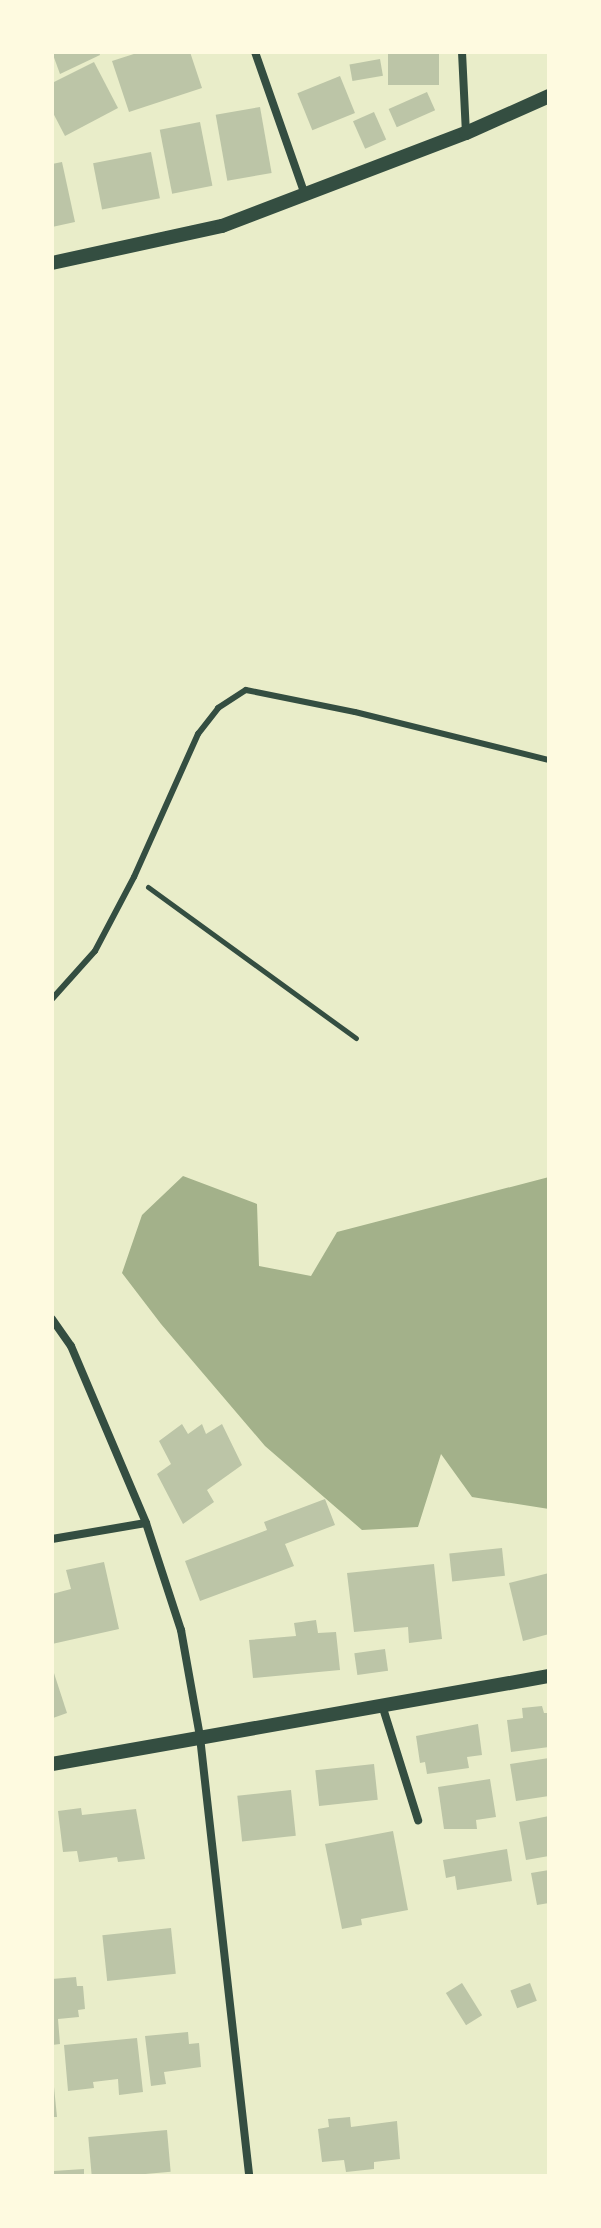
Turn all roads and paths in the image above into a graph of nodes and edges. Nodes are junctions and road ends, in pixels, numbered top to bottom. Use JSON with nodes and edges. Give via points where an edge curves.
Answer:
{"nodes":[{"id":1,"x":255,"y":52,"type":"edge"},
{"id":2,"x":462,"y":52,"type":"edge"},
{"id":3,"x":549,"y":96,"type":"edge"},
{"id":4,"x":466,"y":133,"type":"junction"},
{"id":5,"x":305,"y":195,"type":"junction"},
{"id":6,"x":52,"y":263,"type":"edge"},
{"id":7,"x":549,"y":760,"type":"edge"},
{"id":8,"x":134,"y":877,"type":"junction"},
{"id":9,"x":52,"y":999,"type":"edge"},
{"id":10,"x":356,"y":1038,"type":"dead end"},
{"id":11,"x":52,"y":1319,"type":"edge"},
{"id":12,"x":146,"y":1523,"type":"junction"},
{"id":13,"x":52,"y":1539,"type":"edge"},
{"id":14,"x":549,"y":1676,"type":"edge"},
{"id":15,"x":382,"y":1704,"type":"junction"},
{"id":16,"x":200,"y":1737,"type":"junction"},
{"id":17,"x":52,"y":1764,"type":"edge"},
{"id":18,"x":418,"y":1820,"type":"dead end"},
{"id":19,"x":249,"y":2176,"type":"edge"}],
"edges":[{"from":1,"to":5,"type":"street"},
{"from":2,"to":4,"type":"street"},
{"from":3,"to":4,"type":"street"},
{"from":4,"to":5,"type":"street"},
{"from":5,"to":6,"type":"street","via":[[222,226]]},
{"from":7,"to":8,"type":"lane","via":[[246,690],[218,708],[198,734]]},
{"from":8,"to":9,"type":"lane","via":[[95,951]]},
{"from":8,"to":10,"type":"path"},
{"from":11,"to":12,"type":"street","via":[[71,1346]]},
{"from":12,"to":13,"type":"street"},
{"from":12,"to":16,"type":"street","via":[[181,1630]]},
{"from":14,"to":15,"type":"street"},
{"from":15,"to":16,"type":"street"},
{"from":15,"to":18,"type":"street"},
{"from":16,"to":17,"type":"street"},
{"from":16,"to":19,"type":"street"}]}
